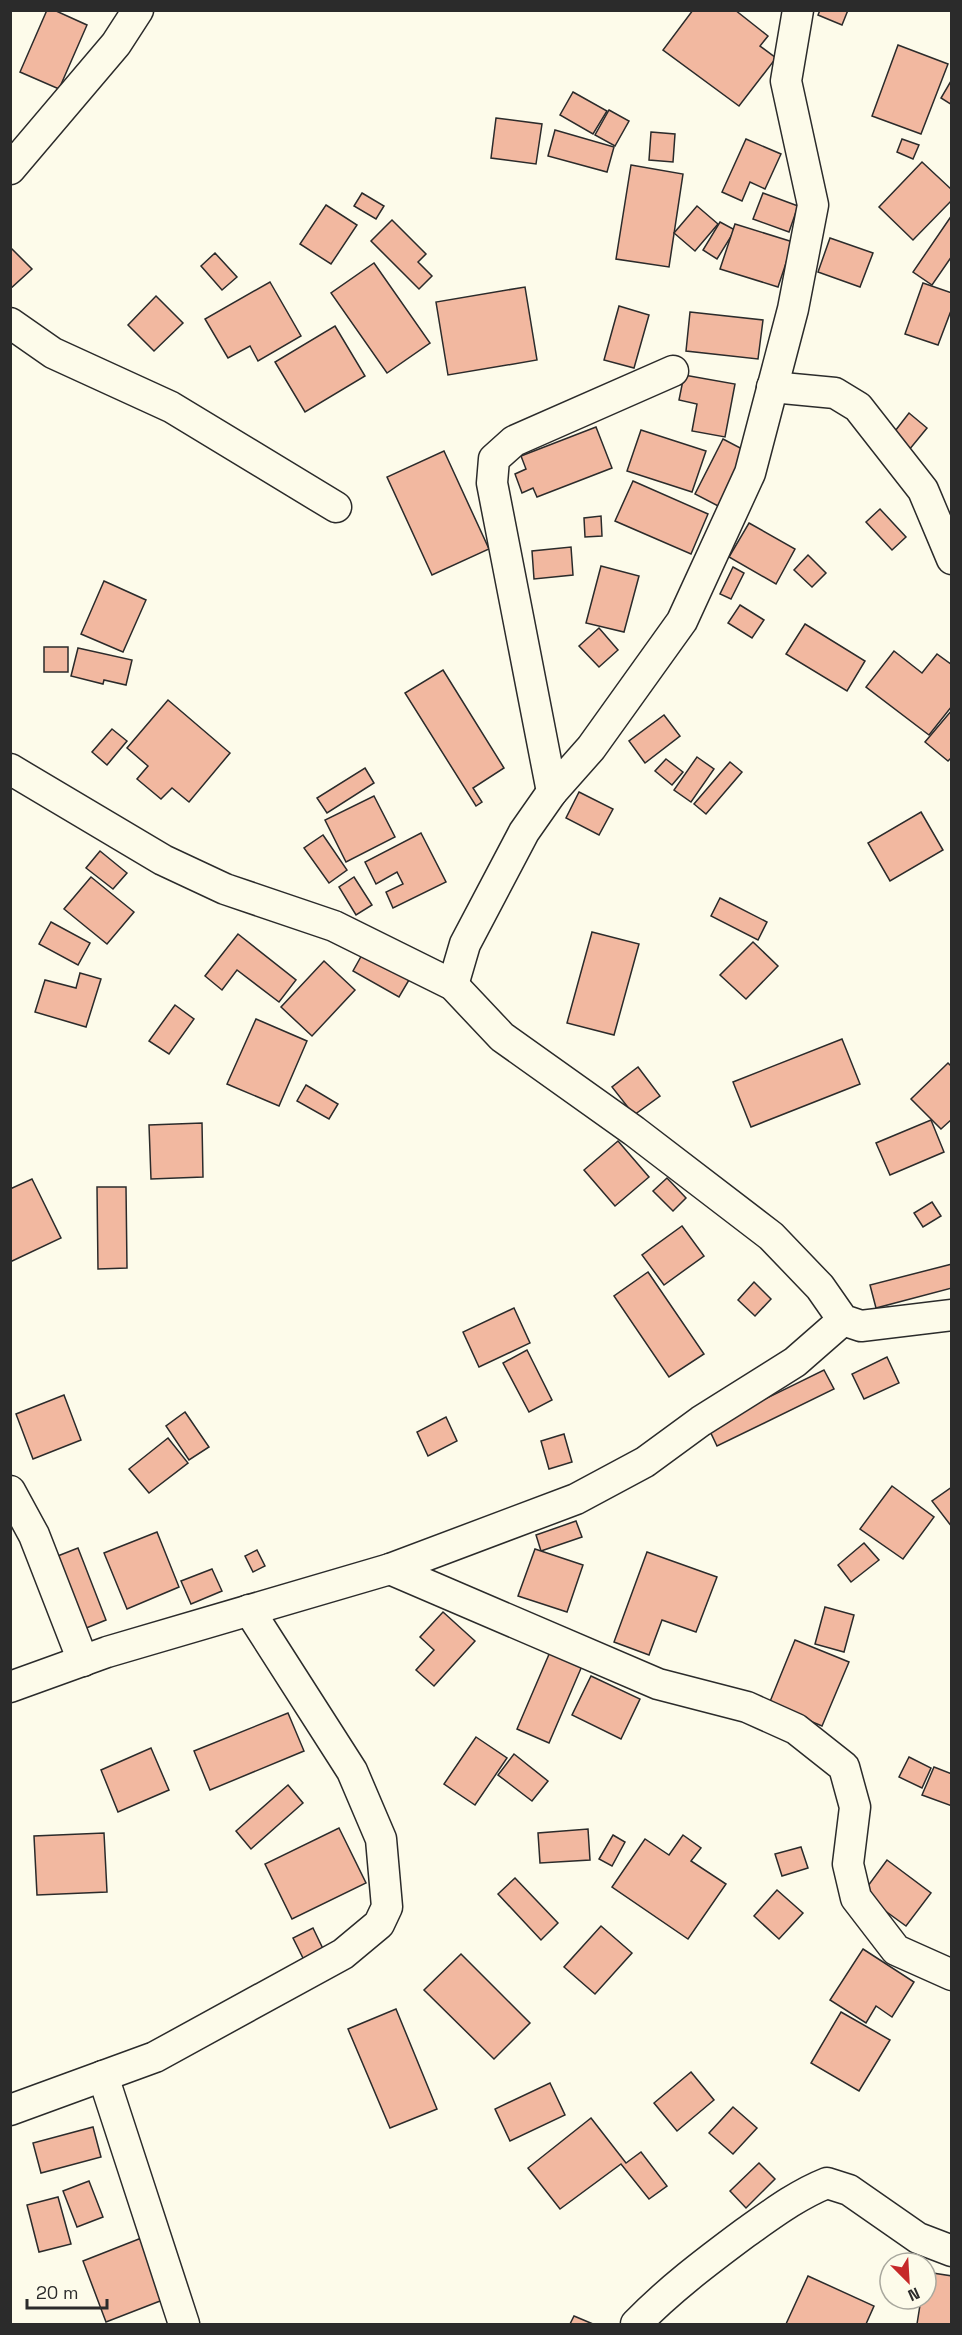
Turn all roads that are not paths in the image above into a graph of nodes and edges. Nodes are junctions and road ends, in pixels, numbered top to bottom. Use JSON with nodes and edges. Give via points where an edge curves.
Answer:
{"nodes":[{"id":1,"x":138,"y":10,"type":"edge"},
{"id":2,"x":798,"y":10,"type":"edge"},
{"id":3,"x":10,"y":169,"type":"edge"},
{"id":4,"x":10,"y":323,"type":"edge"},
{"id":5,"x":673,"y":370,"type":"dead end"},
{"id":6,"x":772,"y":387,"type":"junction"},
{"id":7,"x":336,"y":507,"type":"dead end"},
{"id":8,"x":951,"y":559,"type":"edge"},
{"id":9,"x":10,"y":769,"type":"edge"},
{"id":10,"x":552,"y":792,"type":"junction"},
{"id":11,"x":453,"y":985,"type":"junction"},
{"id":12,"x":951,"y":1315,"type":"edge"},
{"id":13,"x":843,"y":1320,"type":"junction"},
{"id":14,"x":10,"y":1491,"type":"edge"},
{"id":15,"x":390,"y":1569,"type":"junction"},
{"id":16,"x":249,"y":1610,"type":"junction"},
{"id":17,"x":83,"y":1661,"type":"junction"},
{"id":18,"x":10,"y":1687,"type":"edge"},
{"id":19,"x":951,"y":1975,"type":"edge"},
{"id":20,"x":103,"y":2076,"type":"junction"},
{"id":21,"x":10,"y":2110,"type":"edge"},
{"id":22,"x":951,"y":2251,"type":"edge"},
{"id":23,"x":184,"y":2325,"type":"edge"},
{"id":24,"x":636,"y":2325,"type":"edge"}],
"edges":[{"from":1,"to":3,"type":"street","via":[[116,44]]},
{"from":2,"to":6,"type":"street","via":[[786,81],[790,114],[813,206],[793,309]]},
{"from":4,"to":7,"type":"street","via":[[53,353],[171,407]]},
{"from":5,"to":10,"type":"street","via":[[514,441],[494,459],[492,483]]},
{"from":6,"to":8,"type":"street","via":[[835,393],[858,407],[923,490]]},
{"from":6,"to":10,"type":"street","via":[[750,473],[682,621],[591,748]]},
{"from":9,"to":11,"type":"street","via":[[163,860],[225,889],[334,926]]},
{"from":10,"to":11,"type":"street","via":[[491,889],[465,944]]},
{"from":11,"to":13,"type":"street","via":[[502,1036],[771,1236],[820,1287]]},
{"from":12,"to":13,"type":"street","via":[[861,1326]]},
{"from":13,"to":15,"type":"street","via":[[795,1362],[701,1421],[645,1462],[576,1499]]},
{"from":14,"to":17,"type":"street","via":[[34,1535]]},
{"from":15,"to":16,"type":"street"},
{"from":15,"to":19,"type":"street","via":[[658,1684],[747,1707],[796,1730],[844,1767],[855,1806],[848,1864],[856,1898],[896,1950]]},
{"from":16,"to":17,"type":"street"},
{"from":16,"to":20,"type":"street","via":[[352,1771],[381,1839],[387,1907],[379,1924],[343,1954],[155,2057]]},
{"from":17,"to":18,"type":"street"},
{"from":20,"to":21,"type":"street"},
{"from":20,"to":23,"type":"street"},
{"from":22,"to":24,"type":"street","via":[[918,2238],[849,2190],[827,2183],[802,2193],[668,2291]]}]}
